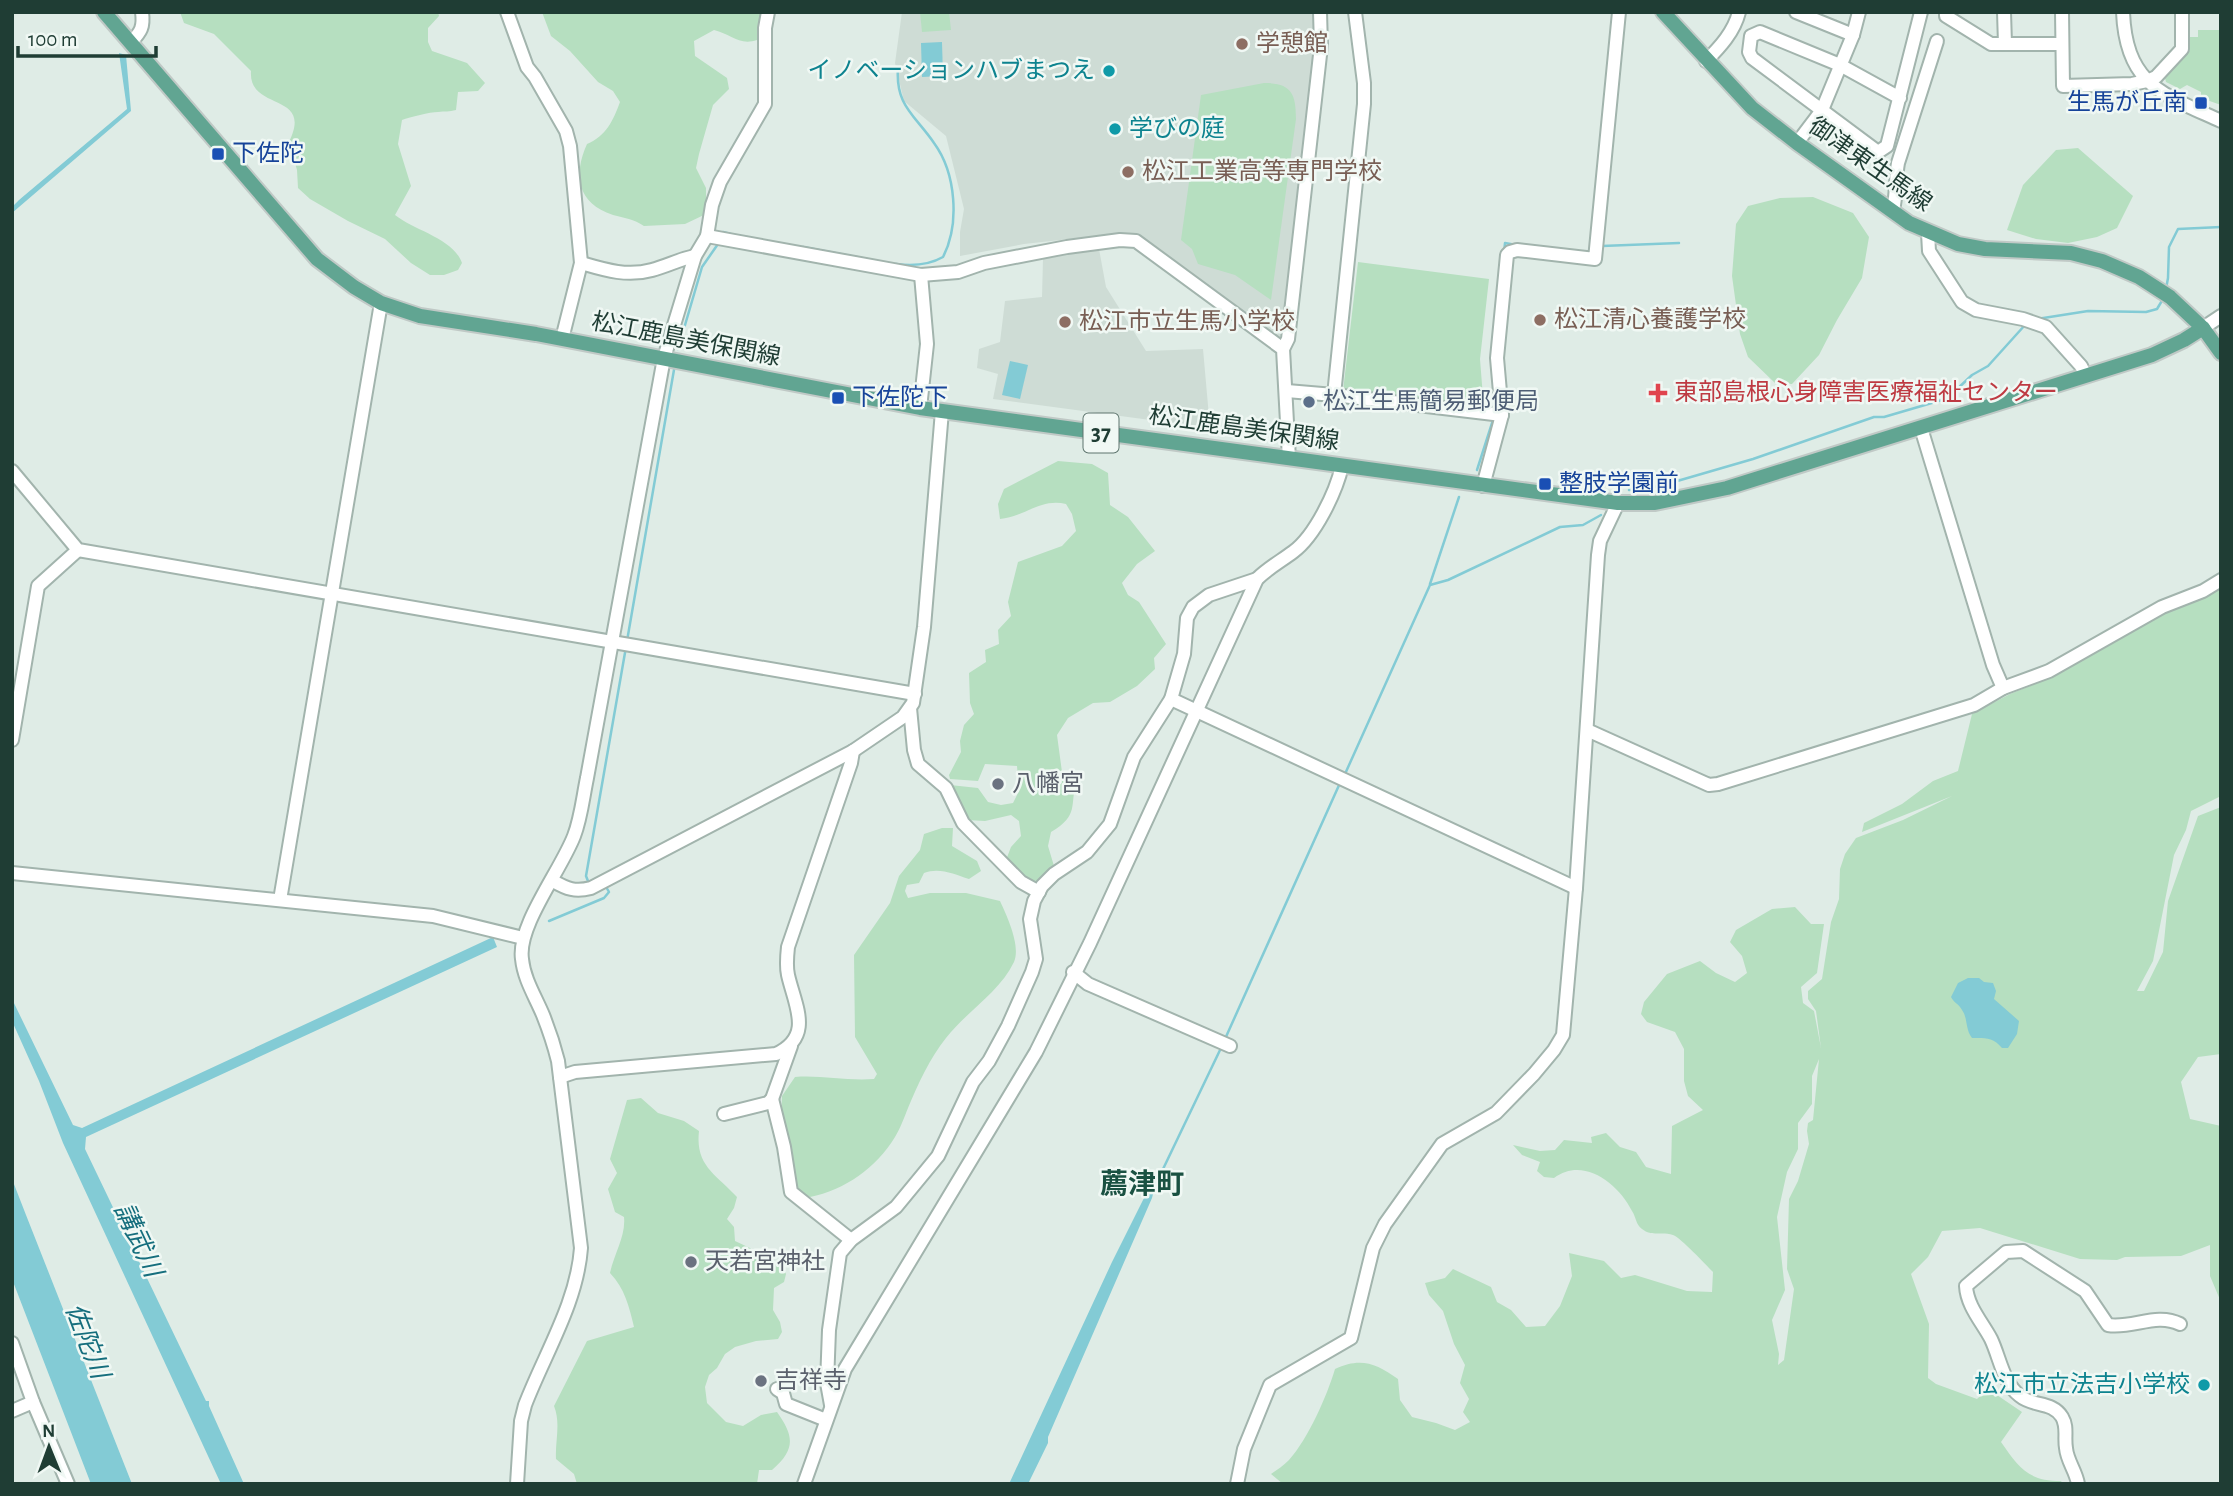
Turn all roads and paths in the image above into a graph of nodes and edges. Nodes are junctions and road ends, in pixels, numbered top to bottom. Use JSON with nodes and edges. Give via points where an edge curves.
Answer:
{"nodes":[{"id":1,"x":104,"y":12,"type":"edge"},
{"id":2,"x":142,"y":12,"type":"edge"},
{"id":3,"x":507,"y":12,"type":"edge"},
{"id":4,"x":768,"y":12,"type":"edge"},
{"id":5,"x":1320,"y":12,"type":"edge"},
{"id":6,"x":1355,"y":12,"type":"edge"},
{"id":7,"x":1619,"y":12,"type":"edge"},
{"id":8,"x":1663,"y":12,"type":"edge"},
{"id":9,"x":1739,"y":12,"type":"edge"},
{"id":10,"x":1859,"y":12,"type":"edge"},
{"id":11,"x":1921,"y":12,"type":"edge"},
{"id":12,"x":1946,"y":12,"type":"edge"},
{"id":13,"x":2004,"y":12,"type":"edge"},
{"id":14,"x":2062,"y":12,"type":"edge"},
{"id":15,"x":2123,"y":12,"type":"edge"},
{"id":16,"x":2182,"y":12,"type":"edge"},
{"id":17,"x":1800,"y":13,"type":"edge"},
{"id":18,"x":1853,"y":35,"type":"junction"},
{"id":19,"x":1937,"y":41,"type":"dead end"},
{"id":20,"x":131,"y":43,"type":"junction"},
{"id":21,"x":2004,"y":44,"type":"junction"},
{"id":22,"x":2062,"y":44,"type":"junction"},
{"id":23,"x":1706,"y":61,"type":"junction"},
{"id":24,"x":1840,"y":65,"type":"junction"},
{"id":25,"x":2147,"y":81,"type":"junction"},
{"id":26,"x":1900,"y":98,"type":"junction"},
{"id":27,"x":1822,"y":110,"type":"junction"},
{"id":28,"x":2221,"y":121,"type":"edge"},
{"id":29,"x":1797,"y":143,"type":"junction"},
{"id":30,"x":1893,"y":210,"type":"junction"},
{"id":31,"x":1928,"y":233,"type":"junction"},
{"id":32,"x":707,"y":236,"type":"junction"},
{"id":33,"x":695,"y":256,"type":"junction"},
{"id":34,"x":581,"y":263,"type":"junction"},
{"id":35,"x":921,"y":275,"type":"junction"},
{"id":36,"x":382,"y":303,"type":"junction"},
{"id":37,"x":2221,"y":316,"type":"edge"},
{"id":38,"x":2203,"y":328,"type":"junction"},
{"id":39,"x":562,"y":339,"type":"junction"},
{"id":40,"x":1283,"y":349,"type":"junction"},
{"id":41,"x":2221,"y":353,"type":"edge"},
{"id":42,"x":664,"y":358,"type":"junction"},
{"id":43,"x":2086,"y":376,"type":"junction"},
{"id":44,"x":1287,"y":391,"type":"junction"},
{"id":45,"x":1334,"y":395,"type":"junction"},
{"id":46,"x":920,"y":408,"type":"junction"},
{"id":47,"x":942,"y":411,"type":"junction"},
{"id":48,"x":1497,"y":415,"type":"junction"},
{"id":49,"x":1921,"y":428,"type":"junction"},
{"id":50,"x":1289,"y":458,"type":"junction"},
{"id":51,"x":1342,"y":466,"type":"junction"},
{"id":52,"x":12,"y":471,"type":"edge"},
{"id":53,"x":1483,"y":486,"type":"junction"},
{"id":54,"x":1618,"y":503,"type":"junction"},
{"id":55,"x":78,"y":550,"type":"junction"},
{"id":56,"x":1257,"y":579,"type":"junction"},
{"id":57,"x":2221,"y":580,"type":"edge"},
{"id":58,"x":334,"y":594,"type":"junction"},
{"id":59,"x":611,"y":642,"type":"junction"},
{"id":60,"x":2003,"y":688,"type":"junction"},
{"id":61,"x":915,"y":694,"type":"junction"},
{"id":62,"x":1171,"y":699,"type":"junction"},
{"id":63,"x":910,"y":708,"type":"junction"},
{"id":64,"x":1196,"y":711,"type":"junction"},
{"id":65,"x":1587,"y":730,"type":"junction"},
{"id":66,"x":12,"y":740,"type":"edge"},
{"id":67,"x":853,"y":751,"type":"junction"},
{"id":68,"x":12,"y":873,"type":"edge"},
{"id":69,"x":553,"y":881,"type":"junction"},
{"id":70,"x":1576,"y":888,"type":"junction"},
{"id":71,"x":1039,"y":892,"type":"junction"},
{"id":72,"x":280,"y":900,"type":"junction"},
{"id":73,"x":523,"y":939,"type":"junction"},
{"id":74,"x":1073,"y":972,"type":"junction"},
{"id":75,"x":791,"y":1046,"type":"junction"},
{"id":76,"x":1230,"y":1046,"type":"dead end"},
{"id":77,"x":560,"y":1077,"type":"junction"},
{"id":78,"x":772,"y":1099,"type":"junction"},
{"id":79,"x":724,"y":1114,"type":"dead end"},
{"id":80,"x":851,"y":1240,"type":"junction"},
{"id":81,"x":2180,"y":1324,"type":"dead end"},
{"id":82,"x":12,"y":1343,"type":"edge"},
{"id":83,"x":777,"y":1389,"type":"dead end"},
{"id":84,"x":33,"y":1402,"type":"junction"},
{"id":85,"x":831,"y":1405,"type":"junction"},
{"id":86,"x":12,"y":1411,"type":"edge"},
{"id":87,"x":826,"y":1420,"type":"junction"},
{"id":88,"x":68,"y":1484,"type":"edge"},
{"id":89,"x":517,"y":1484,"type":"edge"},
{"id":90,"x":804,"y":1484,"type":"edge"},
{"id":91,"x":1237,"y":1484,"type":"edge"},
{"id":92,"x":2078,"y":1484,"type":"edge"}],
"edges":[{"from":1,"to":20,"type":"main road","name":"松江鹿島美保関線","number":"37"},
{"from":2,"to":20,"type":"street","via":[[141,33]]},
{"from":3,"to":34,"type":"street","via":[[527,67],[566,131]]},
{"from":4,"to":32,"type":"street","via":[[765,104],[720,182]]},
{"from":5,"to":40,"type":"street","via":[[1321,46],[1288,339]]},
{"from":6,"to":45,"type":"street","via":[[1364,104]]},
{"from":7,"to":48,"type":"street","via":[[1595,259],[1517,250],[1507,256],[1497,358]]},
{"from":8,"to":23,"type":"main road","name":"御津東生馬線"},
{"from":9,"to":23,"type":"street","via":[[1721,47]]},
{"from":10,"to":18,"type":"street"},
{"from":11,"to":26,"type":"street"},
{"from":12,"to":21,"type":"street","via":[[1991,44]]},
{"from":13,"to":21,"type":"street"},
{"from":14,"to":22,"type":"street"},
{"from":15,"to":25,"type":"street","via":[[2128,52]]},
{"from":16,"to":25,"type":"street","via":[[2182,49]]},
{"from":17,"to":18,"type":"street"},
{"from":18,"to":24,"type":"street"},
{"from":19,"to":30,"type":"street","via":[[1898,163]]},
{"from":20,"to":36,"type":"main road","name":"松江鹿島美保関線","number":"37","via":[[317,259]]},
{"from":21,"to":22,"type":"street"},
{"from":22,"to":25,"type":"street","via":[[2063,86]]},
{"from":23,"to":29,"type":"main road","name":"御津東生馬線"},
{"from":24,"to":26,"type":"street"},
{"from":24,"to":27,"type":"street"},
{"from":24,"to":27,"type":"street","via":[[1760,32],[1751,36],[1752,58]]},
{"from":25,"to":28,"type":"street","via":[[2166,97]]},
{"from":26,"to":27,"type":"street","via":[[1887,146],[1878,152]]},
{"from":27,"to":29,"type":"street"},
{"from":29,"to":30,"type":"main road","name":"御津東生馬線"},
{"from":30,"to":31,"type":"main road","name":"御津東生馬線"},
{"from":31,"to":38,"type":"main road","name":"御津東生馬線","via":[[1985,249],[2071,253],[2102,261],[2164,293]]},
{"from":31,"to":43,"type":"street","via":[[1929,251],[1962,302],[1976,310],[2046,327]]},
{"from":32,"to":33,"type":"street"},
{"from":32,"to":35,"type":"street"},
{"from":33,"to":34,"type":"street","via":[[632,273]]},
{"from":33,"to":42,"type":"street"},
{"from":34,"to":39,"type":"street"},
{"from":35,"to":40,"type":"street","via":[[958,272],[1067,247],[1136,241]]},
{"from":35,"to":46,"type":"street","via":[[927,344]]},
{"from":36,"to":39,"type":"main road","name":"松江鹿島美保関線","number":"37","via":[[420,316]]},
{"from":36,"to":58,"type":"street"},
{"from":37,"to":38,"type":"street"},
{"from":38,"to":41,"type":"main road"},
{"from":38,"to":43,"type":"main road","name":"松江鹿島美保関線","number":"37","via":[[2152,355]]},
{"from":39,"to":42,"type":"main road","name":"松江鹿島美保関線","number":"37"},
{"from":40,"to":44,"type":"street"},
{"from":42,"to":46,"type":"main road","name":"松江鹿島美保関線","number":"37"},
{"from":42,"to":59,"type":"street"},
{"from":43,"to":49,"type":"main road","name":"松江鹿島美保関線","number":"37"},
{"from":44,"to":45,"type":"street"},
{"from":44,"to":50,"type":"street"},
{"from":45,"to":48,"type":"street"},
{"from":46,"to":47,"type":"main road","name":"松江鹿島美保関線","number":"37"},
{"from":47,"to":50,"type":"main road","name":"松江鹿島美保関線","number":"37"},
{"from":47,"to":61,"type":"street"},
{"from":48,"to":53,"type":"street"},
{"from":49,"to":54,"type":"main road","name":"松江鹿島美保関線","number":"37","via":[[1727,488],[1655,503]]},
{"from":49,"to":60,"type":"street"},
{"from":50,"to":51,"type":"main road","name":"松江鹿島美保関線","number":"37"},
{"from":51,"to":53,"type":"main road","name":"松江鹿島美保関線","number":"37"},
{"from":51,"to":56,"type":"street","via":[[1307,538]]},
{"from":52,"to":55,"type":"street"},
{"from":53,"to":54,"type":"main road","name":"松江鹿島美保関線","number":"37"},
{"from":54,"to":65,"type":"street","via":[[1598,555]]},
{"from":55,"to":58,"type":"street"},
{"from":55,"to":66,"type":"street","via":[[38,586]]},
{"from":56,"to":62,"type":"street","via":[[1209,596],[1193,607]]},
{"from":56,"to":64,"type":"street"},
{"from":57,"to":60,"type":"street","via":[[2162,607],[2049,671]]},
{"from":58,"to":59,"type":"street"},
{"from":58,"to":72,"type":"street"},
{"from":59,"to":61,"type":"street"},
{"from":59,"to":69,"type":"street","via":[[575,834]]},
{"from":60,"to":65,"type":"street","via":[[1974,705],[1934,719],[1709,785]]},
{"from":61,"to":63,"type":"street"},
{"from":62,"to":64,"type":"street"},
{"from":62,"to":71,"type":"street","via":[[1134,757],[1110,824],[1087,852],[1054,874]]},
{"from":63,"to":67,"type":"street","via":[[903,718]]},
{"from":63,"to":71,"type":"street","via":[[918,764],[946,788],[963,823],[1021,882]]},
{"from":64,"to":70,"type":"street"},
{"from":64,"to":74,"type":"street"},
{"from":65,"to":70,"type":"street"},
{"from":67,"to":69,"type":"street","via":[[591,888],[578,891]]},
{"from":67,"to":75,"type":"street","via":[[788,947],[788,975],[799,1020]]},
{"from":68,"to":72,"type":"street"},
{"from":69,"to":73,"type":"street"},
{"from":70,"to":91,"type":"street","via":[[1561,1040],[1496,1113],[1442,1144],[1373,1248],[1351,1338],[1270,1385],[1244,1449]]},
{"from":71,"to":80,"type":"street","via":[[1030,919],[1036,958],[999,1044],[960,1106],[938,1156],[896,1207]]},
{"from":72,"to":73,"type":"street","via":[[443,917]]},
{"from":73,"to":77,"type":"street","via":[[526,980],[551,1035]]},
{"from":74,"to":76,"type":"street","via":[[1088,984]]},
{"from":74,"to":85,"type":"street","via":[[1036,1052],[855,1351]]},
{"from":75,"to":77,"type":"street","via":[[776,1054]]},
{"from":75,"to":78,"type":"street"},
{"from":77,"to":89,"type":"street","via":[[579,1222],[579,1273],[525,1405]]},
{"from":78,"to":79,"type":"street"},
{"from":78,"to":80,"type":"street","via":[[791,1192]]},
{"from":80,"to":85,"type":"street","via":[[836,1263],[827,1383]]},
{"from":81,"to":92,"type":"street","via":[[2161,1319],[2108,1325],[2085,1291],[2023,1251],[2006,1252],[1966,1286],[1970,1304],[2013,1390],[2062,1415],[2066,1449]]},
{"from":82,"to":84,"type":"street"},
{"from":83,"to":87,"type":"street","via":[[786,1404]]},
{"from":84,"to":86,"type":"street"},
{"from":84,"to":88,"type":"street"},
{"from":85,"to":87,"type":"street"},
{"from":87,"to":90,"type":"street"}]}
